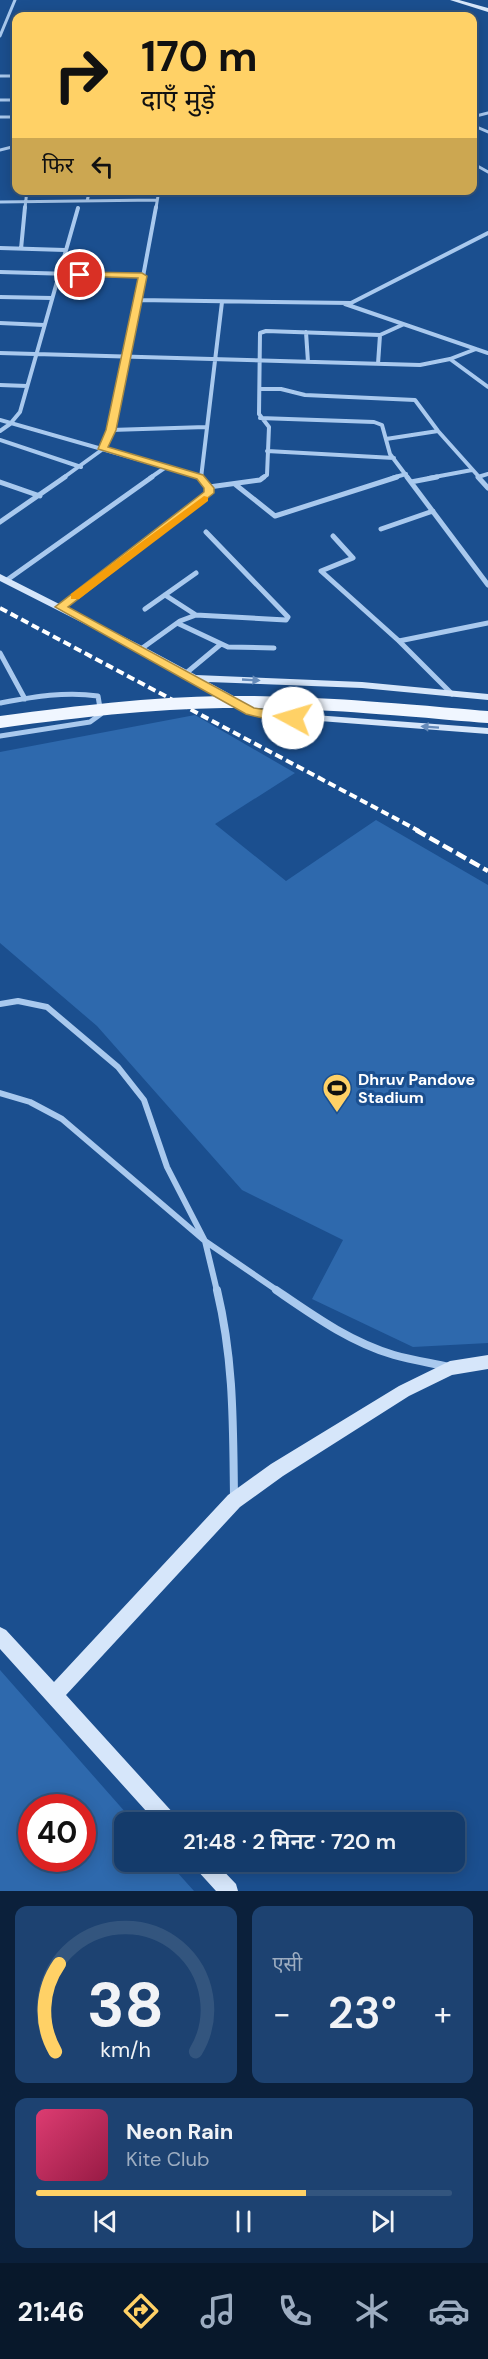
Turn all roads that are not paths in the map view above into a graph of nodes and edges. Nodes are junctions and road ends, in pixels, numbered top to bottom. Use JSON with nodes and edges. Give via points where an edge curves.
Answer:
{"nodes":[{"id":1,"x":15,"y":0,"type":"edge"},
{"id":2,"x":453,"y":0,"type":"edge"},
{"id":3,"x":488,"y":10,"type":"edge"},
{"id":4,"x":0,"y":36,"type":"edge"},
{"id":5,"x":27,"y":195,"type":"edge"},
{"id":6,"x":89,"y":195,"type":"edge"},
{"id":7,"x":158,"y":195,"type":"edge"},
{"id":8,"x":157,"y":200,"type":"junction"},
{"id":9,"x":87,"y":201,"type":"junction"},
{"id":10,"x":0,"y":202,"type":"edge"},
{"id":11,"x":27,"y":202,"type":"junction"},
{"id":12,"x":78,"y":208,"type":"dead end"},
{"id":13,"x":488,"y":233,"type":"edge"},
{"id":14,"x":0,"y":249,"type":"edge"},
{"id":15,"x":21,"y":249,"type":"junction"},
{"id":16,"x":66,"y":250,"type":"junction"},
{"id":17,"x":0,"y":272,"type":"edge"},
{"id":18,"x":59,"y":274,"type":"junction"},
{"id":19,"x":142,"y":276,"type":"junction"},
{"id":20,"x":0,"y":297,"type":"edge"},
{"id":21,"x":52,"y":298,"type":"junction"},
{"id":22,"x":137,"y":300,"type":"junction"},
{"id":23,"x":222,"y":302,"type":"junction"},
{"id":24,"x":345,"y":304,"type":"junction"},
{"id":25,"x":0,"y":323,"type":"edge"},
{"id":26,"x":44,"y":325,"type":"junction"},
{"id":27,"x":402,"y":325,"type":"junction"},
{"id":28,"x":306,"y":332,"type":"junction"},
{"id":29,"x":380,"y":335,"type":"junction"},
{"id":30,"x":477,"y":349,"type":"junction"},
{"id":31,"x":0,"y":353,"type":"edge"},
{"id":32,"x":488,"y":353,"type":"edge"},
{"id":33,"x":37,"y":354,"type":"junction"},
{"id":34,"x":128,"y":357,"type":"junction"},
{"id":35,"x":450,"y":359,"type":"junction"},
{"id":36,"x":216,"y":360,"type":"junction"},
{"id":37,"x":259,"y":361,"type":"junction"},
{"id":38,"x":308,"y":362,"type":"junction"},
{"id":39,"x":378,"y":364,"type":"junction"},
{"id":40,"x":0,"y":385,"type":"edge"},
{"id":41,"x":27,"y":386,"type":"junction"},
{"id":42,"x":488,"y":387,"type":"edge"},
{"id":43,"x":260,"y":389,"type":"junction"},
{"id":44,"x":260,"y":418,"type":"junction"},
{"id":45,"x":0,"y":420,"type":"edge"},
{"id":46,"x":10,"y":424,"type":"junction"},
{"id":47,"x":206,"y":427,"type":"junction"},
{"id":48,"x":111,"y":430,"type":"junction"},
{"id":49,"x":0,"y":431,"type":"edge"},
{"id":50,"x":438,"y":431,"type":"junction"},
{"id":51,"x":386,"y":439,"type":"junction"},
{"id":52,"x":0,"y":440,"type":"edge"},
{"id":53,"x":103,"y":449,"type":"junction"},
{"id":54,"x":267,"y":452,"type":"junction"},
{"id":55,"x":394,"y":458,"type":"junction"},
{"id":56,"x":81,"y":467,"type":"junction"},
{"id":57,"x":166,"y":467,"type":"junction"},
{"id":58,"x":472,"y":470,"type":"junction"},
{"id":59,"x":406,"y":474,"type":"junction"},
{"id":60,"x":488,"y":474,"type":"edge"},
{"id":61,"x":200,"y":477,"type":"junction"},
{"id":62,"x":478,"y":477,"type":"junction"},
{"id":63,"x":0,"y":482,"type":"edge"},
{"id":64,"x":411,"y":482,"type":"junction"},
{"id":65,"x":236,"y":485,"type":"junction"},
{"id":66,"x":209,"y":488,"type":"junction"},
{"id":67,"x":488,"y":488,"type":"edge"},
{"id":68,"x":40,"y":496,"type":"junction"},
{"id":69,"x":433,"y":511,"type":"junction"},
{"id":70,"x":0,"y":522,"type":"edge"},
{"id":71,"x":381,"y":529,"type":"dead end"},
{"id":72,"x":206,"y":532,"type":"dead end"},
{"id":73,"x":333,"y":536,"type":"dead end"},
{"id":74,"x":196,"y":573,"type":"dead end"},
{"id":75,"x":3,"y":579,"type":"edge"},
{"id":76,"x":488,"y":585,"type":"edge"},
{"id":77,"x":165,"y":595,"type":"junction"},
{"id":78,"x":61,"y":607,"type":"junction"},
{"id":79,"x":145,"y":609,"type":"dead end"},
{"id":80,"x":196,"y":615,"type":"junction"},
{"id":81,"x":177,"y":623,"type":"junction"},
{"id":82,"x":488,"y":623,"type":"edge"},
{"id":83,"x":399,"y":641,"type":"junction"},
{"id":84,"x":221,"y":644,"type":"junction"},
{"id":85,"x":274,"y":648,"type":"dead end"},
{"id":86,"x":141,"y":649,"type":"junction"},
{"id":87,"x":0,"y":653,"type":"edge"},
{"id":88,"x":188,"y":676,"type":"junction"},
{"id":89,"x":452,"y":694,"type":"junction"},
{"id":90,"x":488,"y":697,"type":"edge"},
{"id":91,"x":25,"y":699,"type":"junction"},
{"id":92,"x":0,"y":703,"type":"edge"},
{"id":93,"x":488,"y":707,"type":"edge"},
{"id":94,"x":0,"y":712,"type":"edge"},
{"id":95,"x":488,"y":717,"type":"edge"},
{"id":96,"x":0,"y":722,"type":"edge"},
{"id":97,"x":488,"y":731,"type":"edge"},
{"id":98,"x":0,"y":736,"type":"edge"},
{"id":99,"x":0,"y":1004,"type":"edge"},
{"id":100,"x":0,"y":1093,"type":"edge"},
{"id":101,"x":205,"y":1242,"type":"junction"},
{"id":102,"x":488,"y":1362,"type":"edge"},
{"id":103,"x":450,"y":1368,"type":"junction"},
{"id":104,"x":234,"y":1501,"type":"junction"},
{"id":105,"x":0,"y":1636,"type":"edge"},
{"id":106,"x":54,"y":1695,"type":"junction"},
{"id":107,"x":159,"y":1812,"type":"edge"},
{"id":108,"x":212,"y":1872,"type":"edge"},
{"id":109,"x":229,"y":1891,"type":"edge"}],
"edges":[{"from":1,"to":4,"type":"street"},
{"from":2,"to":3,"type":"street"},
{"from":5,"to":11,"type":"street"},
{"from":6,"to":9,"type":"street"},
{"from":7,"to":8,"type":"street"},
{"from":8,"to":9,"type":"street"},
{"from":8,"to":19,"type":"street"},
{"from":9,"to":11,"type":"street"},
{"from":10,"to":11,"type":"street"},
{"from":11,"to":15,"type":"street"},
{"from":12,"to":16,"type":"street"},
{"from":13,"to":24,"type":"street"},
{"from":14,"to":15,"type":"street"},
{"from":15,"to":16,"type":"street"},
{"from":16,"to":18,"type":"street"},
{"from":17,"to":18,"type":"street"},
{"from":18,"to":19,"type":"street"},
{"from":18,"to":21,"type":"street"},
{"from":19,"to":22,"type":"street"},
{"from":20,"to":21,"type":"street"},
{"from":21,"to":26,"type":"street"},
{"from":22,"to":23,"type":"street"},
{"from":22,"to":34,"type":"street"},
{"from":23,"to":24,"type":"street"},
{"from":23,"to":36,"type":"street"},
{"from":24,"to":27,"type":"street"},
{"from":25,"to":26,"type":"street"},
{"from":26,"to":33,"type":"street"},
{"from":27,"to":29,"type":"street"},
{"from":27,"to":30,"type":"street"},
{"from":28,"to":29,"type":"street"},
{"from":28,"to":37,"type":"street","via":[[262,332]]},
{"from":28,"to":38,"type":"street"},
{"from":29,"to":39,"type":"street"},
{"from":30,"to":32,"type":"street"},
{"from":30,"to":35,"type":"street"},
{"from":31,"to":33,"type":"street"},
{"from":33,"to":34,"type":"street"},
{"from":33,"to":41,"type":"street"},
{"from":34,"to":36,"type":"street"},
{"from":34,"to":48,"type":"street"},
{"from":35,"to":39,"type":"street","via":[[420,365]]},
{"from":35,"to":42,"type":"street"},
{"from":36,"to":37,"type":"street"},
{"from":36,"to":47,"type":"street"},
{"from":37,"to":38,"type":"street"},
{"from":37,"to":43,"type":"street"},
{"from":38,"to":39,"type":"street"},
{"from":40,"to":41,"type":"street"},
{"from":41,"to":46,"type":"street","via":[[20,412]]},
{"from":43,"to":44,"type":"street"},
{"from":43,"to":50,"type":"street","via":[[305,395],[411,398]]},
{"from":44,"to":51,"type":"street","via":[[379,423]]},
{"from":44,"to":54,"type":"street","via":[[269,427]]},
{"from":45,"to":46,"type":"street"},
{"from":46,"to":49,"type":"street"},
{"from":46,"to":53,"type":"street"},
{"from":47,"to":48,"type":"street"},
{"from":47,"to":61,"type":"street"},
{"from":48,"to":53,"type":"street"},
{"from":50,"to":51,"type":"street"},
{"from":50,"to":58,"type":"street"},
{"from":51,"to":55,"type":"street"},
{"from":52,"to":56,"type":"street"},
{"from":53,"to":56,"type":"street"},
{"from":53,"to":57,"type":"street"},
{"from":54,"to":55,"type":"street"},
{"from":54,"to":65,"type":"street","via":[[264,479]]},
{"from":55,"to":59,"type":"street"},
{"from":56,"to":68,"type":"street"},
{"from":57,"to":61,"type":"street"},
{"from":57,"to":75,"type":"street"},
{"from":58,"to":62,"type":"street"},
{"from":58,"to":64,"type":"street"},
{"from":59,"to":64,"type":"street"},
{"from":59,"to":65,"type":"street","via":[[275,516]]},
{"from":60,"to":62,"type":"street"},
{"from":61,"to":66,"type":"street"},
{"from":62,"to":67,"type":"street"},
{"from":63,"to":68,"type":"street"},
{"from":64,"to":69,"type":"street"},
{"from":65,"to":66,"type":"street"},
{"from":66,"to":78,"type":"street","via":[[204,499]]},
{"from":68,"to":70,"type":"street"},
{"from":69,"to":71,"type":"street"},
{"from":69,"to":76,"type":"street"},
{"from":72,"to":80,"type":"street","via":[[288,617],[281,621]]},
{"from":73,"to":83,"type":"street","via":[[353,558],[321,571]]},
{"from":74,"to":77,"type":"street"},
{"from":75,"to":78,"type":"street"},
{"from":77,"to":79,"type":"street"},
{"from":77,"to":80,"type":"street"},
{"from":78,"to":86,"type":"street"},
{"from":80,"to":81,"type":"street"},
{"from":81,"to":84,"type":"street"},
{"from":81,"to":86,"type":"street"},
{"from":82,"to":83,"type":"street"},
{"from":83,"to":89,"type":"street"},
{"from":84,"to":85,"type":"street"},
{"from":84,"to":88,"type":"street"},
{"from":86,"to":88,"type":"street"},
{"from":87,"to":91,"type":"street"},
{"from":88,"to":89,"type":"street","one_way":true},
{"from":97,"to":88,"type":"street","one_way":true,"via":[[265,715],[250,711]]},
{"from":89,"to":90,"type":"street"},
{"from":91,"to":92,"type":"street"},
{"from":91,"to":98,"type":"street","via":[[69,694],[99,696],[101,714],[90,722]]},
{"from":93,"to":94,"type":"main road","via":[[239,693],[82,702]]},
{"from":95,"to":96,"type":"main road","bridge":true,"via":[[253,702],[95,711]]},
{"from":99,"to":101,"type":"street","via":[[18,1001],[47,1007],[132,1082],[144,1100],[167,1167]]},
{"from":100,"to":101,"type":"street","via":[[30,1102],[62,1119]]},
{"from":101,"to":103,"type":"street","via":[[351,1338],[394,1355]]},
{"from":101,"to":104,"type":"street","via":[[230,1354],[235,1425]]},
{"from":102,"to":103,"type":"street"},
{"from":103,"to":104,"type":"street","via":[[333,1434]]},
{"from":104,"to":106,"type":"street"},
{"from":105,"to":106,"type":"street"},
{"from":106,"to":107,"type":"street"},
{"from":108,"to":109,"type":"street"}]}
